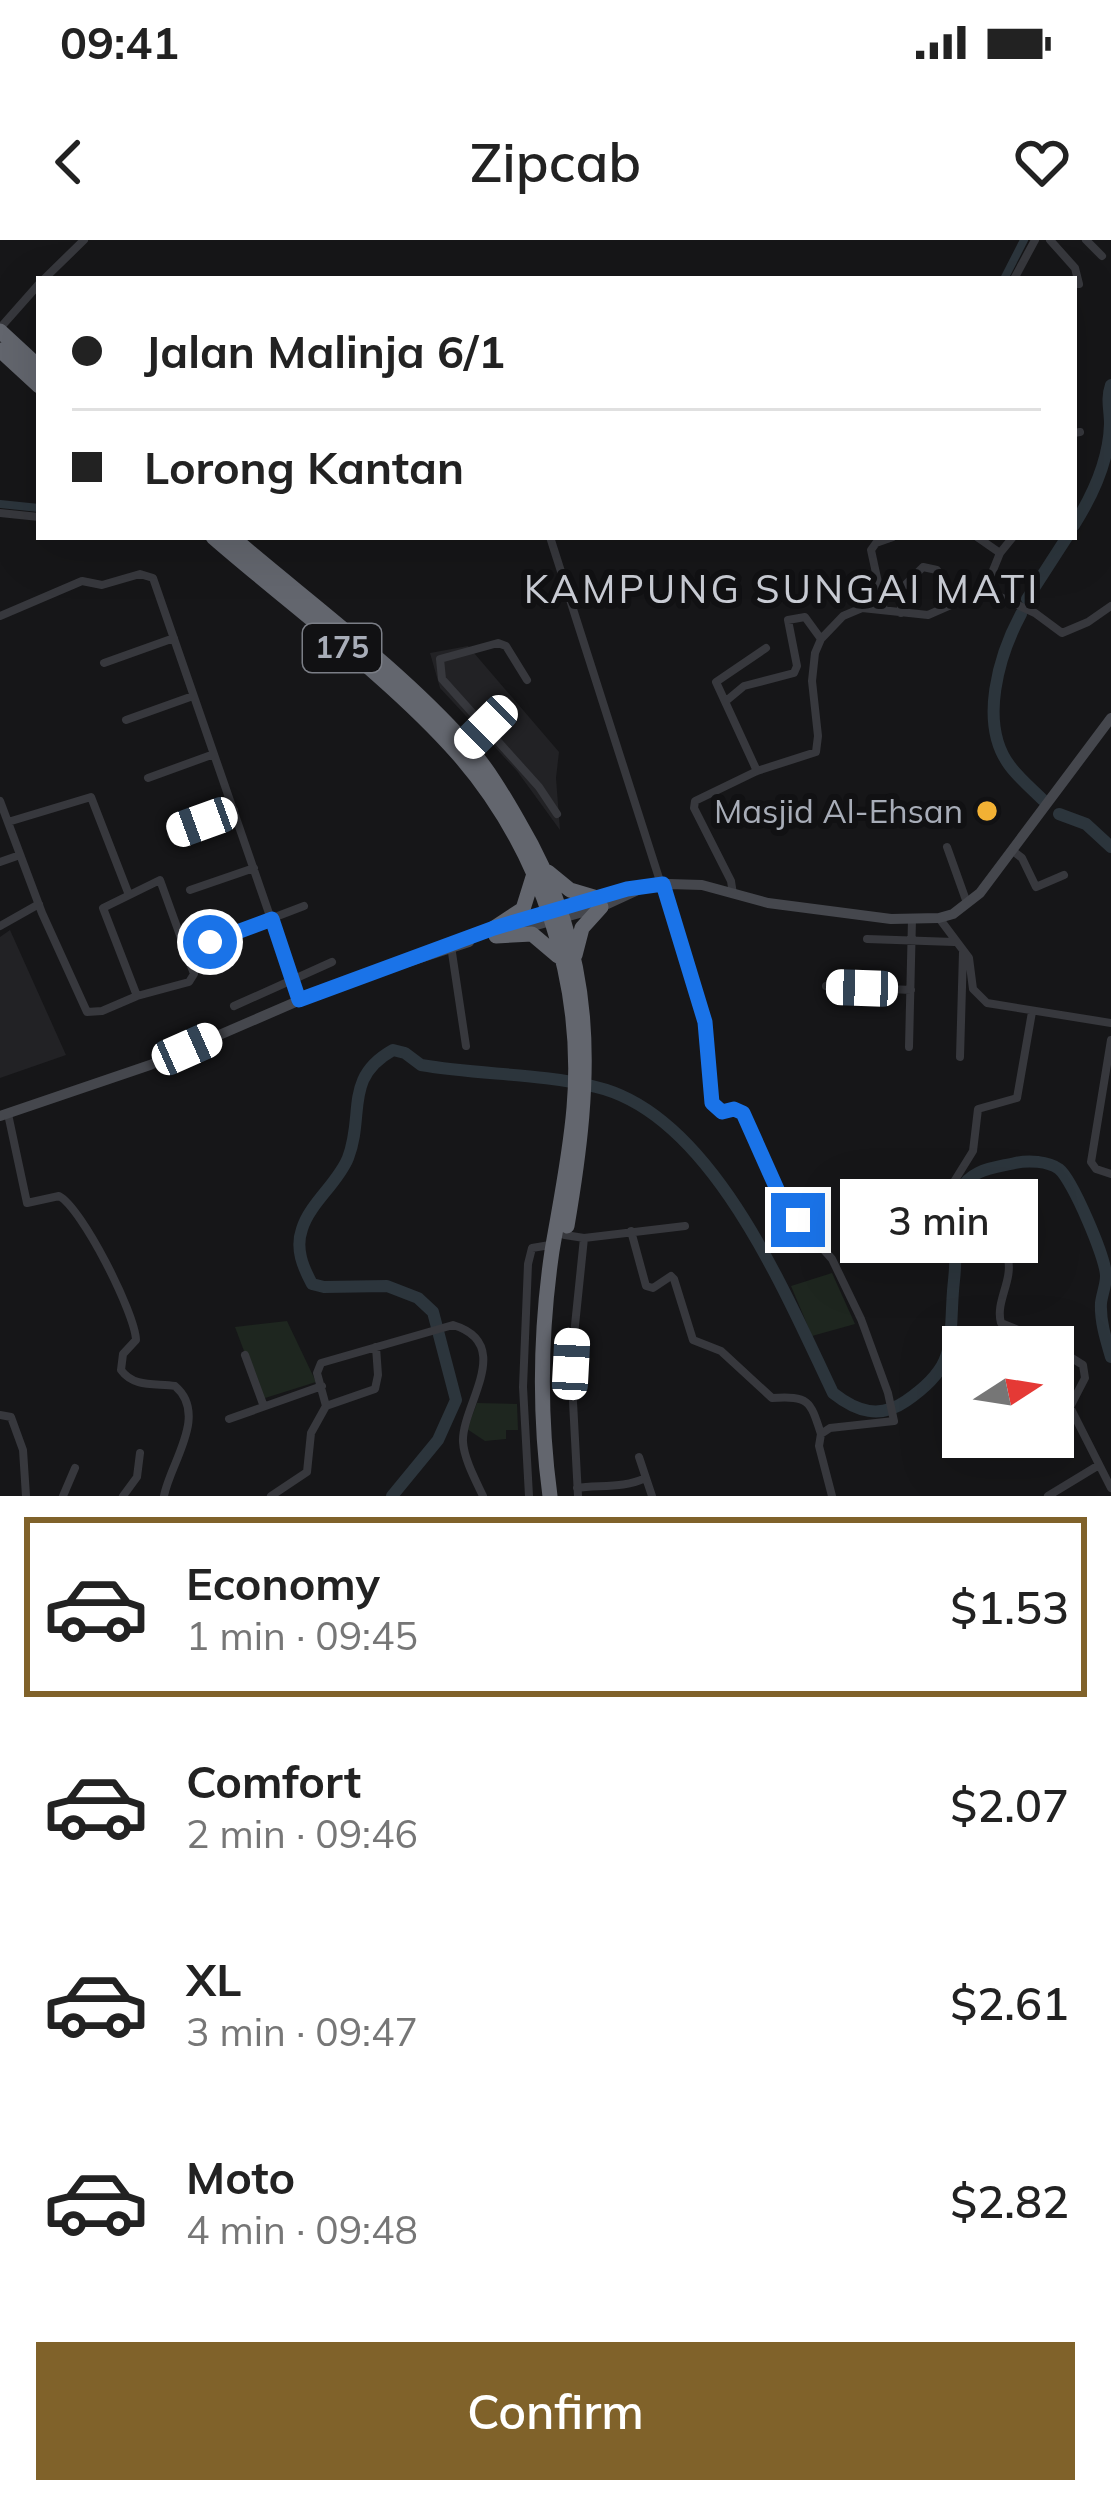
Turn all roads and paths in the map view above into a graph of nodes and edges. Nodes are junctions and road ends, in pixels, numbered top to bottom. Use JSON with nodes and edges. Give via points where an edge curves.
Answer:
{"nodes":[{"id":1,"x":85,"y":240,"type":"edge"},
{"id":2,"x":1035,"y":240,"type":"edge"},
{"id":3,"x":1051,"y":240,"type":"edge"},
{"id":4,"x":1086,"y":240,"type":"edge"},
{"id":5,"x":1102,"y":256,"type":"dead end"},
{"id":6,"x":47,"y":276,"type":"edge"},
{"id":7,"x":1016,"y":276,"type":"edge"},
{"id":8,"x":1079,"y":284,"type":"dead end"},
{"id":9,"x":36,"y":288,"type":"edge"},
{"id":10,"x":0,"y":330,"type":"edge"},
{"id":11,"x":0,"y":350,"type":"edge"},
{"id":12,"x":36,"y":365,"type":"edge"},
{"id":13,"x":36,"y":383,"type":"edge"},
{"id":14,"x":0,"y":513,"type":"edge"},
{"id":15,"x":36,"y":517,"type":"edge"},
{"id":16,"x":216,"y":540,"type":"edge"},
{"id":17,"x":236,"y":540,"type":"edge"},
{"id":18,"x":551,"y":540,"type":"edge"},
{"id":19,"x":884,"y":540,"type":"edge"},
{"id":20,"x":981,"y":540,"type":"edge"},
{"id":21,"x":1011,"y":540,"type":"edge"},
{"id":22,"x":1000,"y":553,"type":"junction"},
{"id":23,"x":985,"y":590,"type":"junction"},
{"id":24,"x":957,"y":604,"type":"junction"},
{"id":25,"x":1111,"y":606,"type":"edge"},
{"id":26,"x":884,"y":610,"type":"junction"},
{"id":27,"x":902,"y":613,"type":"junction"},
{"id":28,"x":0,"y":616,"type":"edge"},
{"id":29,"x":174,"y":638,"type":"junction"},
{"id":30,"x":821,"y":640,"type":"junction"},
{"id":31,"x":766,"y":648,"type":"dead end"},
{"id":32,"x":104,"y":663,"type":"dead end"},
{"id":33,"x":527,"y":680,"type":"dead end"},
{"id":34,"x":193,"y":696,"type":"junction"},
{"id":35,"x":726,"y":701,"type":"junction"},
{"id":36,"x":1111,"y":718,"type":"edge"},
{"id":37,"x":126,"y":720,"type":"dead end"},
{"id":38,"x":486,"y":727,"type":"junction"},
{"id":39,"x":468,"y":746,"type":"junction"},
{"id":40,"x":214,"y":754,"type":"junction"},
{"id":41,"x":758,"y":771,"type":"junction"},
{"id":42,"x":148,"y":778,"type":"dead end"},
{"id":43,"x":0,"y":801,"type":"edge"},
{"id":44,"x":234,"y":811,"type":"junction"},
{"id":45,"x":557,"y":814,"type":"dead end"},
{"id":46,"x":8,"y":822,"type":"junction"},
{"id":47,"x":170,"y":834,"type":"dead end"},
{"id":48,"x":947,"y":847,"type":"dead end"},
{"id":49,"x":1013,"y":851,"type":"junction"},
{"id":50,"x":20,"y":855,"type":"junction"},
{"id":51,"x":0,"y":862,"type":"edge"},
{"id":52,"x":254,"y":868,"type":"junction"},
{"id":53,"x":539,"y":872,"type":"junction"},
{"id":54,"x":1064,"y":875,"type":"dead end"},
{"id":55,"x":663,"y":884,"type":"junction"},
{"id":56,"x":190,"y":890,"type":"dead end"},
{"id":57,"x":129,"y":895,"type":"junction"},
{"id":58,"x":734,"y":896,"type":"junction"},
{"id":59,"x":599,"y":902,"type":"junction"},
{"id":60,"x":39,"y":904,"type":"junction"},
{"id":61,"x":968,"y":904,"type":"junction"},
{"id":62,"x":304,"y":906,"type":"dead end"},
{"id":63,"x":556,"y":916,"type":"junction"},
{"id":64,"x":272,"y":919,"type":"junction"},
{"id":65,"x":912,"y":919,"type":"junction"},
{"id":66,"x":939,"y":919,"type":"junction"},
{"id":67,"x":0,"y":926,"type":"edge"},
{"id":68,"x":495,"y":932,"type":"junction"},
{"id":69,"x":867,"y":939,"type":"dead end"},
{"id":70,"x":913,"y":941,"type":"junction"},
{"id":71,"x":210,"y":942,"type":"dead end"},
{"id":72,"x":457,"y":944,"type":"junction"},
{"id":73,"x":959,"y":946,"type":"junction"},
{"id":74,"x":569,"y":961,"type":"junction"},
{"id":75,"x":332,"y":962,"type":"dead end"},
{"id":76,"x":292,"y":980,"type":"junction"},
{"id":77,"x":826,"y":986,"type":"dead end"},
{"id":78,"x":911,"y":990,"type":"junction"},
{"id":79,"x":137,"y":995,"type":"junction"},
{"id":80,"x":299,"y":1000,"type":"junction"},
{"id":81,"x":234,"y":1006,"type":"dead end"},
{"id":82,"x":1032,"y":1012,"type":"junction"},
{"id":83,"x":1111,"y":1023,"type":"edge"},
{"id":84,"x":1111,"y":1040,"type":"edge"},
{"id":85,"x":466,"y":1046,"type":"dead end"},
{"id":86,"x":909,"y":1047,"type":"dead end"},
{"id":87,"x":960,"y":1057,"type":"dead end"},
{"id":88,"x":4,"y":1115,"type":"edge"},
{"id":89,"x":1111,"y":1174,"type":"edge"},
{"id":90,"x":685,"y":1226,"type":"dead end"},
{"id":91,"x":631,"y":1231,"type":"junction"},
{"id":92,"x":584,"y":1238,"type":"junction"},
{"id":93,"x":559,"y":1240,"type":"junction"},
{"id":94,"x":376,"y":1347,"type":"junction"},
{"id":95,"x":245,"y":1355,"type":"dead end"},
{"id":96,"x":322,"y":1386,"type":"junction"},
{"id":97,"x":263,"y":1405,"type":"junction"},
{"id":98,"x":326,"y":1406,"type":"junction"},
{"id":99,"x":0,"y":1415,"type":"edge"},
{"id":100,"x":229,"y":1419,"type":"dead end"},
{"id":101,"x":821,"y":1434,"type":"junction"},
{"id":102,"x":140,"y":1453,"type":"dead end"},
{"id":103,"x":639,"y":1457,"type":"dead end"},
{"id":104,"x":1099,"y":1465,"type":"junction"},
{"id":105,"x":75,"y":1468,"type":"dead end"},
{"id":106,"x":645,"y":1478,"type":"junction"},
{"id":107,"x":628,"y":1485,"type":"junction"},
{"id":108,"x":1111,"y":1488,"type":"edge"},
{"id":109,"x":577,"y":1492,"type":"edge"},
{"id":110,"x":26,"y":1496,"type":"edge"},
{"id":111,"x":63,"y":1496,"type":"edge"},
{"id":112,"x":123,"y":1496,"type":"edge"},
{"id":113,"x":164,"y":1496,"type":"edge"},
{"id":114,"x":271,"y":1496,"type":"edge"},
{"id":115,"x":483,"y":1496,"type":"edge"},
{"id":116,"x":529,"y":1496,"type":"edge"},
{"id":117,"x":550,"y":1496,"type":"edge"},
{"id":118,"x":560,"y":1496,"type":"edge"},
{"id":119,"x":632,"y":1496,"type":"edge"},
{"id":120,"x":652,"y":1496,"type":"edge"},
{"id":121,"x":832,"y":1496,"type":"edge"},
{"id":122,"x":1048,"y":1496,"type":"edge"}],
"edges":[{"from":1,"to":6,"type":"street"},
{"from":2,"to":7,"type":"street"},
{"from":3,"to":8,"type":"street"},
{"from":4,"to":5,"type":"street"},
{"from":9,"to":10,"type":"street"},
{"from":10,"to":12,"type":"highway"},
{"from":11,"to":13,"type":"highway"},
{"from":14,"to":15,"type":"street"},
{"from":16,"to":53,"type":"highway","number":"175","via":[[434,729]]},
{"from":17,"to":39,"type":"highway","number":"175"},
{"from":18,"to":55,"type":"street"},
{"from":19,"to":26,"type":"street","via":[[871,550]]},
{"from":20,"to":22,"type":"street"},
{"from":21,"to":22,"type":"street"},
{"from":22,"to":23,"type":"street"},
{"from":23,"to":24,"type":"street"},
{"from":23,"to":25,"type":"street","via":[[1062,633]]},
{"from":24,"to":27,"type":"street","via":[[928,615]]},
{"from":24,"to":27,"type":"street","via":[[938,570],[926,566],[902,589]]},
{"from":26,"to":27,"type":"street"},
{"from":26,"to":30,"type":"street","via":[[853,610]]},
{"from":28,"to":29,"type":"street","via":[[89,580],[102,585],[150,575]]},
{"from":29,"to":32,"type":"street"},
{"from":29,"to":34,"type":"street"},
{"from":30,"to":35,"type":"street","via":[[805,617],[788,620],[794,673],[744,686]]},
{"from":30,"to":41,"type":"street","via":[[812,681],[818,749]]},
{"from":31,"to":35,"type":"street","via":[[716,679]]},
{"from":33,"to":38,"type":"street","via":[[498,644],[440,659],[442,679]]},
{"from":34,"to":37,"type":"street"},
{"from":34,"to":40,"type":"street"},
{"from":35,"to":41,"type":"street"},
{"from":36,"to":49,"type":"main road"},
{"from":38,"to":39,"type":"street"},
{"from":38,"to":45,"type":"street"},
{"from":39,"to":53,"type":"highway","number":"175","via":[[502,794]]},
{"from":40,"to":42,"type":"street"},
{"from":40,"to":44,"type":"street"},
{"from":41,"to":58,"type":"street","via":[[694,804]]},
{"from":43,"to":46,"type":"street"},
{"from":44,"to":47,"type":"street"},
{"from":44,"to":52,"type":"street"},
{"from":46,"to":50,"type":"street"},
{"from":46,"to":57,"type":"street","via":[[91,797]]},
{"from":48,"to":61,"type":"street"},
{"from":49,"to":54,"type":"street","via":[[1036,887]]},
{"from":49,"to":61,"type":"main road"},
{"from":50,"to":51,"type":"street"},
{"from":50,"to":60,"type":"street"},
{"from":52,"to":56,"type":"street"},
{"from":52,"to":64,"type":"street"},
{"from":53,"to":59,"type":"highway"},
{"from":53,"to":63,"type":"highway","number":"175"},
{"from":53,"to":68,"type":"highway","via":[[523,909]]},
{"from":55,"to":58,"type":"main road"},
{"from":55,"to":59,"type":"main road"},
{"from":55,"to":101,"type":"street","via":[[705,1022],[712,1103],[743,1113],[785,1207],[832,1259],[888,1393],[894,1421]]},
{"from":57,"to":79,"type":"street","via":[[103,908]]},
{"from":57,"to":79,"type":"street","via":[[160,880],[194,974]]},
{"from":58,"to":65,"type":"main road"},
{"from":59,"to":63,"type":"main road"},
{"from":59,"to":74,"type":"highway"},
{"from":60,"to":67,"type":"street"},
{"from":60,"to":79,"type":"street","via":[[86,1012]]},
{"from":61,"to":66,"type":"main road"},
{"from":62,"to":64,"type":"street"},
{"from":63,"to":68,"type":"main road"},
{"from":63,"to":74,"type":"highway","number":"175"},
{"from":64,"to":71,"type":"street"},
{"from":64,"to":76,"type":"street"},
{"from":65,"to":66,"type":"main road"},
{"from":65,"to":70,"type":"street"},
{"from":66,"to":73,"type":"street"},
{"from":68,"to":72,"type":"main road"},
{"from":68,"to":74,"type":"highway","via":[[532,934]]},
{"from":69,"to":70,"type":"street"},
{"from":70,"to":73,"type":"street"},
{"from":70,"to":78,"type":"street"},
{"from":72,"to":80,"type":"main road"},
{"from":72,"to":85,"type":"street"},
{"from":73,"to":82,"type":"street","via":[[976,996]]},
{"from":73,"to":87,"type":"street"},
{"from":74,"to":93,"type":"highway","number":"175","via":[[580,1096]]},
{"from":75,"to":76,"type":"street"},
{"from":76,"to":80,"type":"street"},
{"from":76,"to":81,"type":"street"},
{"from":77,"to":78,"type":"street"},
{"from":78,"to":86,"type":"street"},
{"from":80,"to":88,"type":"main road","via":[[150,1066]]},
{"from":82,"to":83,"type":"street"},
{"from":82,"to":104,"type":"street","via":[[1017,1098],[978,1109],[973,1151],[938,1225],[1010,1261],[1001,1323],[1083,1365],[1070,1407]]},
{"from":84,"to":89,"type":"street","via":[[1091,1162]]},
{"from":88,"to":113,"type":"street","via":[[27,1203],[53,1196],[70,1203],[135,1327],[121,1370],[140,1383],[175,1386],[185,1397],[189,1421]]},
{"from":90,"to":91,"type":"street"},
{"from":91,"to":92,"type":"street"},
{"from":91,"to":101,"type":"street","via":[[646,1286],[674,1279],[693,1340],[721,1351],[772,1398],[804,1399]]},
{"from":92,"to":93,"type":"street"},
{"from":92,"to":109,"type":"street","via":[[571,1364]]},
{"from":93,"to":116,"type":"street","via":[[532,1248],[528,1264]]},
{"from":93,"to":117,"type":"highway","number":"175","via":[[541,1390]]},
{"from":93,"to":118,"type":"highway","number":"175","via":[[552,1345]]},
{"from":94,"to":96,"type":"street","via":[[321,1364]]},
{"from":94,"to":98,"type":"street","via":[[375,1389]]},
{"from":94,"to":115,"type":"street","via":[[448,1326],[473,1336],[481,1350],[479,1390],[463,1439]]},
{"from":95,"to":97,"type":"street"},
{"from":96,"to":97,"type":"street"},
{"from":96,"to":98,"type":"street"},
{"from":97,"to":100,"type":"street"},
{"from":98,"to":114,"type":"street","via":[[311,1433],[306,1475]]},
{"from":99,"to":110,"type":"street","via":[[11,1417],[22,1450]]},
{"from":101,"to":121,"type":"street"},
{"from":102,"to":112,"type":"street"},
{"from":103,"to":106,"type":"street"},
{"from":104,"to":108,"type":"street"},
{"from":104,"to":122,"type":"street"},
{"from":105,"to":111,"type":"street"},
{"from":106,"to":107,"type":"street"},
{"from":106,"to":120,"type":"street"},
{"from":107,"to":109,"type":"street"},
{"from":107,"to":119,"type":"street"}]}
